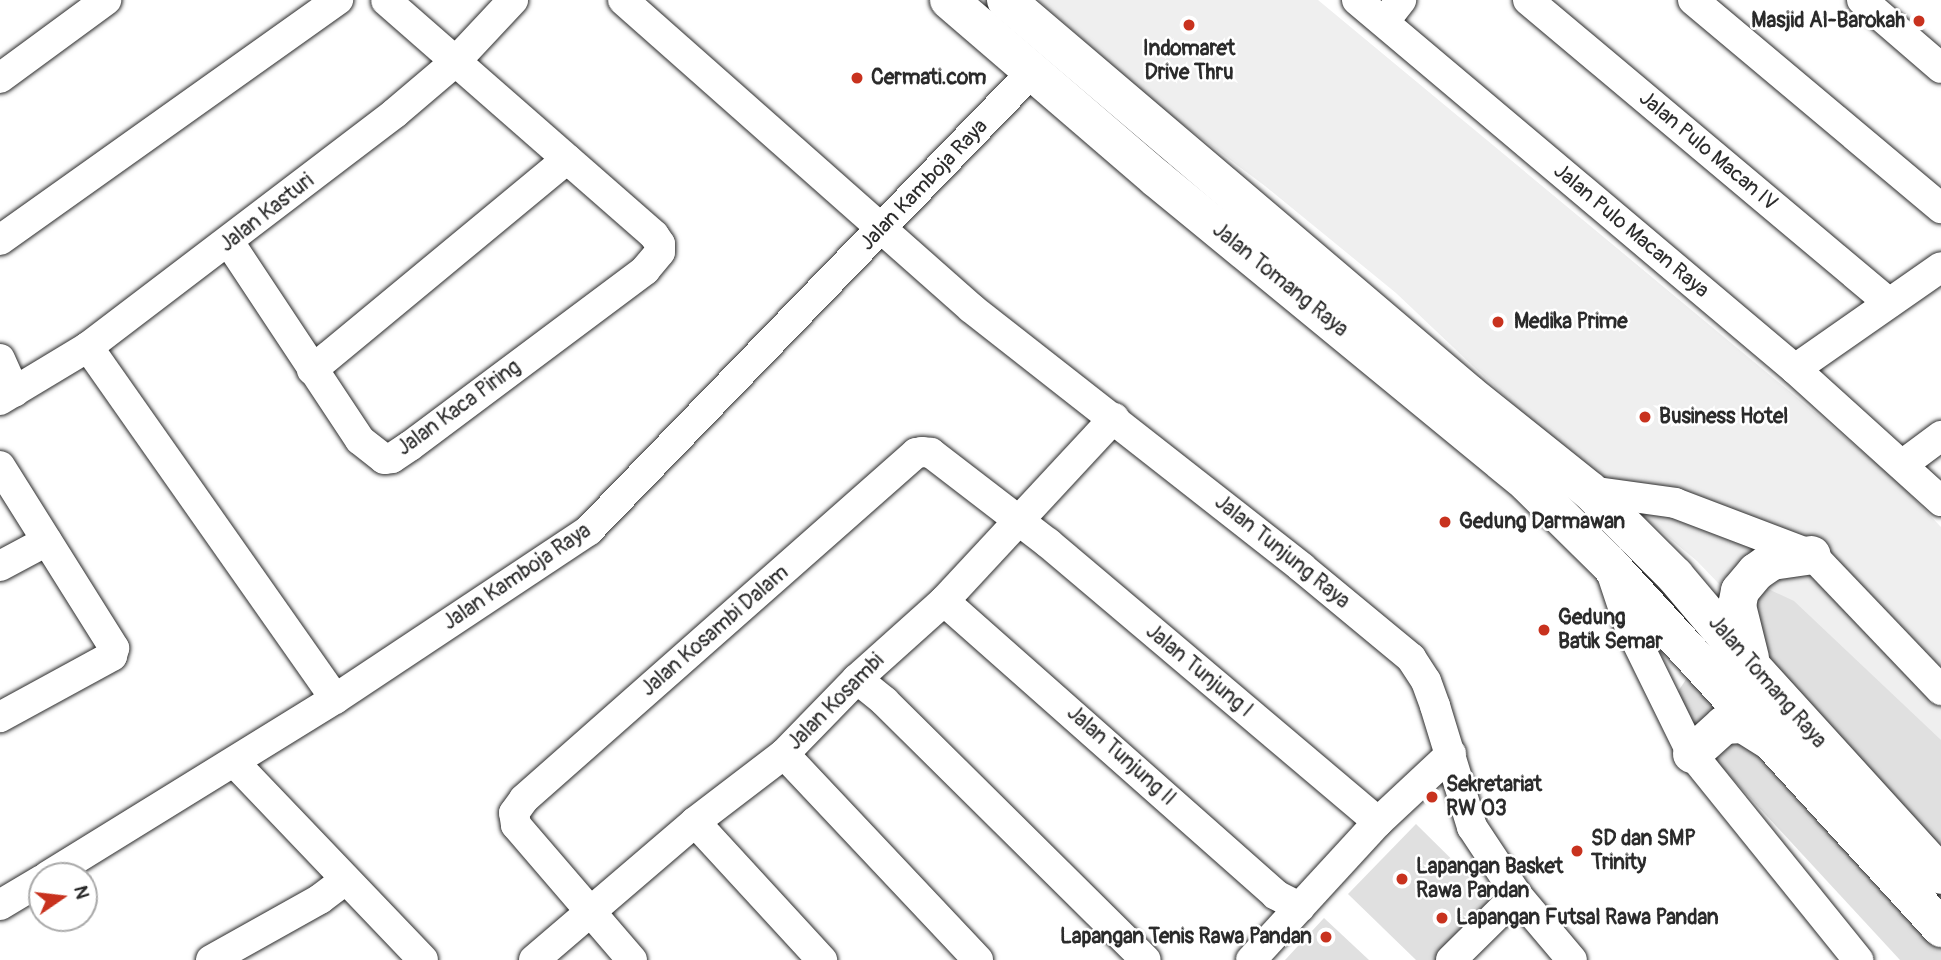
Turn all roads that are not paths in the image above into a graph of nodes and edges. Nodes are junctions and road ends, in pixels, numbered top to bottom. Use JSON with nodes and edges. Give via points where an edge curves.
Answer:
{"nodes":[{"id":1,"x":106,"y":0,"type":"edge"},
{"id":2,"x":338,"y":0,"type":"edge"},
{"id":3,"x":386,"y":0,"type":"edge"},
{"id":4,"x":513,"y":0,"type":"edge"},
{"id":5,"x":622,"y":0,"type":"edge"},
{"id":6,"x":949,"y":0,"type":"edge"},
{"id":7,"x":1006,"y":0,"type":"edge"},
{"id":8,"x":1357,"y":0,"type":"edge"},
{"id":9,"x":1528,"y":0,"type":"edge"},
{"id":10,"x":1693,"y":0,"type":"edge"},
{"id":11,"x":1862,"y":0,"type":"edge"},
{"id":12,"x":1392,"y":11,"type":"edge"},
{"id":13,"x":455,"y":62,"type":"junction"},
{"id":14,"x":1941,"y":68,"type":"edge"},
{"id":15,"x":1032,"y":72,"type":"junction"},
{"id":16,"x":0,"y":78,"type":"edge"},
{"id":17,"x":568,"y":159,"type":"junction"},
{"id":18,"x":1941,"y":208,"type":"edge"},
{"id":19,"x":882,"y":230,"type":"junction"},
{"id":20,"x":0,"y":240,"type":"edge"},
{"id":21,"x":229,"y":243,"type":"junction"},
{"id":22,"x":1941,"y":267,"type":"edge"},
{"id":23,"x":1889,"y":303,"type":"junction"},
{"id":24,"x":88,"y":348,"type":"junction"},
{"id":25,"x":0,"y":359,"type":"edge"},
{"id":26,"x":1795,"y":369,"type":"junction"},
{"id":27,"x":312,"y":370,"type":"junction"},
{"id":28,"x":8,"y":396,"type":"edge"},
{"id":29,"x":1114,"y":418,"type":"junction"},
{"id":30,"x":1941,"y":436,"type":"edge"},
{"id":31,"x":1902,"y":465,"type":"junction"},
{"id":32,"x":0,"y":466,"type":"edge"},
{"id":33,"x":1590,"y":491,"type":"junction"},
{"id":34,"x":1941,"y":501,"type":"edge"},
{"id":35,"x":1019,"y":522,"type":"junction"},
{"id":36,"x":47,"y":541,"type":"junction"},
{"id":37,"x":1812,"y":555,"type":"junction"},
{"id":38,"x":1609,"y":564,"type":"junction"},
{"id":39,"x":0,"y":566,"type":"edge"},
{"id":40,"x":944,"y":601,"type":"junction"},
{"id":41,"x":1752,"y":667,"type":"junction"},
{"id":42,"x":857,"y":679,"type":"junction"},
{"id":43,"x":1941,"y":690,"type":"edge"},
{"id":44,"x":335,"y":699,"type":"junction"},
{"id":45,"x":0,"y":718,"type":"edge"},
{"id":46,"x":1773,"y":743,"type":"junction"},
{"id":47,"x":784,"y":754,"type":"junction"},
{"id":48,"x":1451,"y":754,"type":"junction"},
{"id":49,"x":1692,"y":754,"type":"junction"},
{"id":50,"x":235,"y":763,"type":"junction"},
{"id":51,"x":695,"y":822,"type":"junction"},
{"id":52,"x":1378,"y":822,"type":"junction"},
{"id":53,"x":71,"y":862,"type":"edge"},
{"id":54,"x":1941,"y":875,"type":"edge"},
{"id":55,"x":345,"y":880,"type":"junction"},
{"id":56,"x":28,"y":888,"type":"edge"},
{"id":57,"x":1517,"y":895,"type":"junction"},
{"id":58,"x":0,"y":905,"type":"edge"},
{"id":59,"x":1300,"y":906,"type":"junction"},
{"id":60,"x":589,"y":910,"type":"junction"},
{"id":61,"x":1941,"y":928,"type":"edge"},
{"id":62,"x":219,"y":958,"type":"edge"},
{"id":63,"x":423,"y":960,"type":"edge"},
{"id":64,"x":534,"y":960,"type":"edge"},
{"id":65,"x":632,"y":960,"type":"edge"},
{"id":66,"x":822,"y":960,"type":"edge"},
{"id":67,"x":978,"y":960,"type":"edge"},
{"id":68,"x":1146,"y":960,"type":"edge"},
{"id":69,"x":1251,"y":960,"type":"edge"},
{"id":70,"x":1451,"y":960,"type":"edge"},
{"id":71,"x":1572,"y":960,"type":"edge"},
{"id":72,"x":1857,"y":960,"type":"edge"}],
"edges":[{"from":1,"to":16,"type":"street"},
{"from":2,"to":20,"type":"street"},
{"from":3,"to":13,"type":"street"},
{"from":4,"to":13,"type":"street","name":"Jalan Kasturi"},
{"from":5,"to":19,"type":"street","name":"Jalan Tunjung Raya"},
{"from":6,"to":15,"type":"main road","name":"Jalan Tomang Raya"},
{"from":7,"to":33,"type":"main road","name":"Jalan Tomang Raya"},
{"from":8,"to":12,"type":"street","name":"Jalan Pulo Macan Raya"},
{"from":9,"to":23,"type":"street","name":"Jalan Pulo Macan IV"},
{"from":10,"to":18,"type":"street"},
{"from":11,"to":14,"type":"street"},
{"from":12,"to":26,"type":"street","name":"Jalan Pulo Macan Raya"},
{"from":13,"to":17,"type":"street"},
{"from":13,"to":21,"type":"street","name":"Jalan Kasturi"},
{"from":15,"to":19,"type":"street","name":"Jalan Kamboja Raya"},
{"from":15,"to":38,"type":"main road","name":"Jalan Tomang Raya","via":[[1528,484]]},
{"from":17,"to":27,"type":"street"},
{"from":17,"to":27,"type":"street","name":"Jalan Kaca Piring","via":[[654,235],[660,252],[645,270],[392,457],[384,458],[360,440]]},
{"from":19,"to":29,"type":"street","name":"Jalan Tunjung Raya","via":[[971,308]]},
{"from":19,"to":44,"type":"street","name":"Jalan Kamboja Raya","via":[[588,531]]},
{"from":21,"to":24,"type":"street","name":"Jalan Kasturi"},
{"from":21,"to":27,"type":"street","name":"Jalan Kaca Piring"},
{"from":22,"to":23,"type":"street"},
{"from":23,"to":26,"type":"street"},
{"from":24,"to":28,"type":"street","name":"Jalan Kasturi"},
{"from":24,"to":44,"type":"street"},
{"from":25,"to":28,"type":"street"},
{"from":26,"to":31,"type":"street","name":"Jalan Pulo Macan Raya"},
{"from":29,"to":35,"type":"street","name":"Jalan Kosambi"},
{"from":29,"to":48,"type":"street","name":"Jalan Tunjung Raya","via":[[1411,658],[1426,681]]},
{"from":30,"to":31,"type":"street"},
{"from":31,"to":34,"type":"street","name":"Jalan Pulo Macan Raya"},
{"from":32,"to":36,"type":"street"},
{"from":33,"to":37,"type":"street","via":[[1675,503]]},
{"from":33,"to":41,"type":"main road","name":"Jalan Tomang Raya","via":[[1675,576]]},
{"from":35,"to":40,"type":"street","name":"Jalan Kosambi"},
{"from":35,"to":52,"type":"street","name":"Jalan Tunjung I"},
{"from":35,"to":60,"type":"street","name":"Jalan Kosambi Dalam","via":[[931,453],[916,453],[524,799],[514,813],[516,825]]},
{"from":36,"to":39,"type":"street"},
{"from":36,"to":45,"type":"street","via":[[112,640],[112,656]]},
{"from":37,"to":41,"type":"main road","via":[[1772,562],[1756,572],[1740,592],[1737,606]]},
{"from":37,"to":43,"type":"street"},
{"from":38,"to":46,"type":"main road","name":"Jalan Tomang Raya"},
{"from":38,"to":49,"type":"street","name":"Jalan Tomang Raya","via":[[1630,628]]},
{"from":40,"to":42,"type":"street","name":"Jalan Kosambi"},
{"from":40,"to":59,"type":"street","name":"Jalan Tunjung II","via":[[1276,895]]},
{"from":41,"to":54,"type":"main road","name":"Jalan Tomang Raya"},
{"from":42,"to":47,"type":"street","name":"Jalan Kosambi"},
{"from":42,"to":68,"type":"street"},
{"from":44,"to":50,"type":"street","name":"Jalan Kamboja Raya"},
{"from":46,"to":49,"type":"main road","via":[[1743,724],[1724,725]]},
{"from":46,"to":61,"type":"main road","name":"Jalan Tomang Raya"},
{"from":47,"to":51,"type":"street","name":"Jalan Kosambi"},
{"from":47,"to":67,"type":"street"},
{"from":48,"to":52,"type":"street"},
{"from":48,"to":57,"type":"street","name":"Jalan Tunjung Raya","via":[[1472,827]]},
{"from":49,"to":72,"type":"street","name":"Jalan Tomang Raya"},
{"from":50,"to":53,"type":"street","name":"Jalan Kamboja Raya"},
{"from":50,"to":55,"type":"street"},
{"from":51,"to":60,"type":"street","name":"Jalan Kosambi"},
{"from":51,"to":66,"type":"street"},
{"from":52,"to":59,"type":"street"},
{"from":55,"to":62,"type":"street"},
{"from":55,"to":63,"type":"street"},
{"from":56,"to":58,"type":"street"},
{"from":57,"to":70,"type":"street"},
{"from":57,"to":71,"type":"street","name":"Jalan Tunjung Raya"},
{"from":59,"to":69,"type":"street"},
{"from":60,"to":64,"type":"street","name":"Jalan Kosambi"},
{"from":60,"to":65,"type":"street","name":"Jalan Kosambi Dalam"}]}
